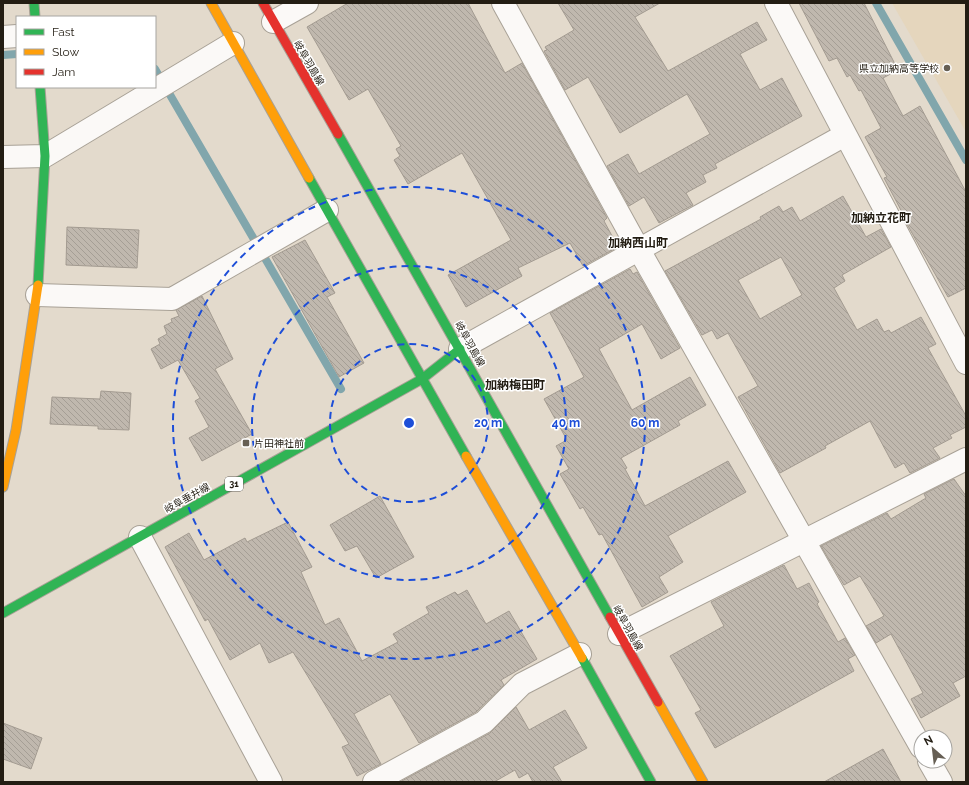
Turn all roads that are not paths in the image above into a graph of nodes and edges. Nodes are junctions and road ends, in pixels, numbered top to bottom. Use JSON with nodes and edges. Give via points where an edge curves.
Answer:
{"nodes":[{"id":1,"x":34,"y":3,"type":"edge"},
{"id":2,"x":211,"y":3,"type":"edge"},
{"id":3,"x":262,"y":3,"type":"edge"},
{"id":4,"x":306,"y":3,"type":"edge"},
{"id":5,"x":502,"y":3,"type":"edge"},
{"id":6,"x":776,"y":3,"type":"edge"},
{"id":7,"x":35,"y":16,"type":"edge"},
{"id":8,"x":273,"y":22,"type":"junction"},
{"id":9,"x":16,"y":36,"type":"edge"},
{"id":10,"x":3,"y":37,"type":"edge"},
{"id":11,"x":233,"y":43,"type":"junction"},
{"id":12,"x":40,"y":88,"type":"edge"},
{"id":13,"x":845,"y":135,"type":"junction"},
{"id":14,"x":45,"y":156,"type":"junction"},
{"id":15,"x":3,"y":157,"type":"edge"},
{"id":16,"x":327,"y":210,"type":"junction"},
{"id":17,"x":639,"y":250,"type":"junction"},
{"id":18,"x":36,"y":295,"type":"junction"},
{"id":19,"x":460,"y":349,"type":"junction"},
{"id":20,"x":966,"y":363,"type":"edge"},
{"id":21,"x":422,"y":379,"type":"junction"},
{"id":22,"x":10,"y":429,"type":"edge"},
{"id":23,"x":966,"y":459,"type":"edge"},
{"id":24,"x":3,"y":487,"type":"edge"},
{"id":25,"x":140,"y":537,"type":"junction"},
{"id":26,"x":804,"y":540,"type":"junction"},
{"id":27,"x":3,"y":613,"type":"edge"},
{"id":28,"x":619,"y":634,"type":"junction"},
{"id":29,"x":580,"y":654,"type":"junction"},
{"id":30,"x":913,"y":733,"type":"edge"},
{"id":31,"x":934,"y":769,"type":"edge"},
{"id":32,"x":271,"y":782,"type":"edge"},
{"id":33,"x":374,"y":782,"type":"edge"},
{"id":34,"x":651,"y":782,"type":"edge"},
{"id":35,"x":703,"y":782,"type":"edge"},
{"id":36,"x":941,"y":782,"type":"edge"}],
"edges":[{"from":1,"to":7,"type":"main road"},
{"from":2,"to":11,"type":"main road"},
{"from":3,"to":8,"type":"main road","name":"岐阜羽島線"},
{"from":4,"to":8,"type":"street"},
{"from":5,"to":17,"type":"street"},
{"from":6,"to":13,"type":"street"},
{"from":8,"to":19,"type":"main road","name":"岐阜羽島線"},
{"from":9,"to":10,"type":"street"},
{"from":11,"to":14,"type":"street"},
{"from":11,"to":16,"type":"main road"},
{"from":12,"to":14,"type":"main road"},
{"from":13,"to":17,"type":"street"},
{"from":13,"to":20,"type":"street"},
{"from":14,"to":15,"type":"street"},
{"from":14,"to":18,"type":"main road"},
{"from":16,"to":18,"type":"street","via":[[172,299]]},
{"from":16,"to":21,"type":"main road"},
{"from":17,"to":19,"type":"street"},
{"from":17,"to":26,"type":"street"},
{"from":18,"to":22,"type":"main road"},
{"from":19,"to":21,"type":"main road","name":"岐阜垂井線","number":"31"},
{"from":19,"to":28,"type":"main road","name":"岐阜羽島線"},
{"from":21,"to":25,"type":"main road","name":"岐阜垂井線","number":"31"},
{"from":21,"to":29,"type":"main road"},
{"from":22,"to":24,"type":"main road"},
{"from":23,"to":26,"type":"street"},
{"from":25,"to":27,"type":"main road","name":"岐阜垂井線","number":"31"},
{"from":25,"to":32,"type":"street"},
{"from":26,"to":28,"type":"street"},
{"from":26,"to":30,"type":"street"},
{"from":28,"to":35,"type":"main road","name":"岐阜羽島線"},
{"from":29,"to":33,"type":"street","via":[[522,684],[484,722]]},
{"from":29,"to":34,"type":"main road"},
{"from":31,"to":36,"type":"street"}]}
